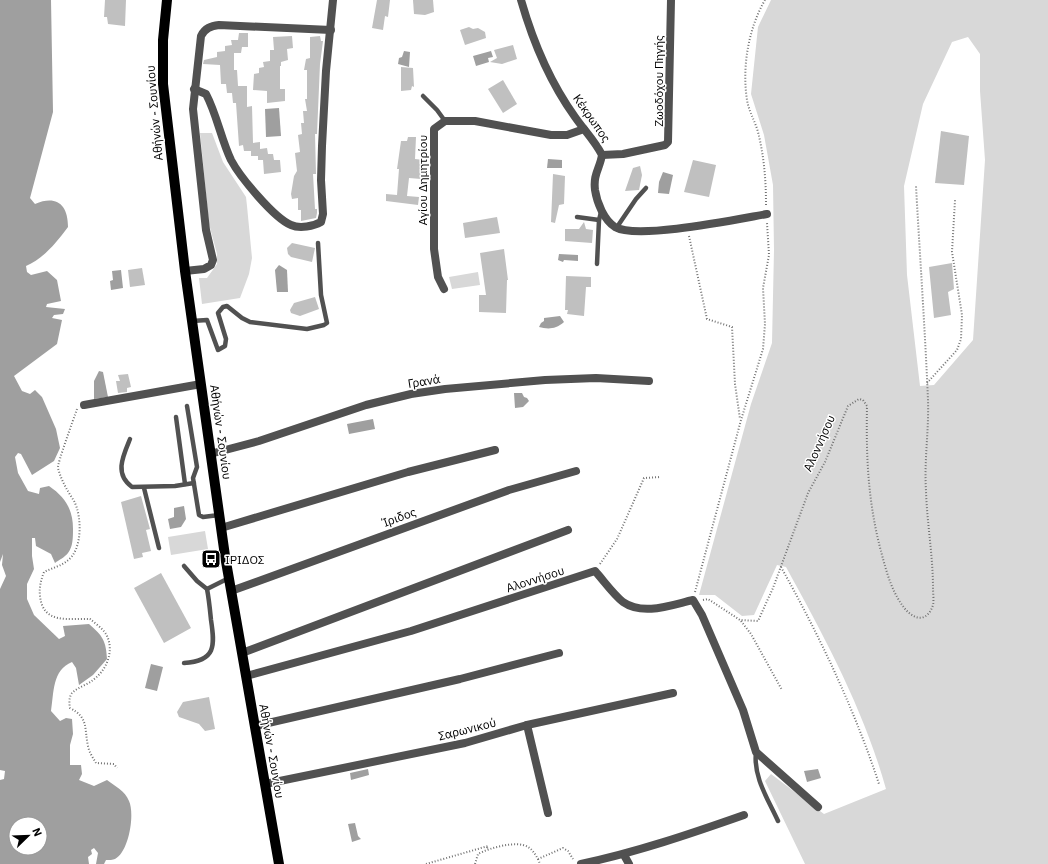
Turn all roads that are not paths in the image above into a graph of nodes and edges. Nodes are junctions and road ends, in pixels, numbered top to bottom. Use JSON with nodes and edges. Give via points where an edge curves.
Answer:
{"nodes":[{"id":1,"x":167,"y":0,"type":"edge"},
{"id":2,"x":333,"y":0,"type":"edge"},
{"id":3,"x":521,"y":0,"type":"edge"},
{"id":4,"x":671,"y":0,"type":"edge"},
{"id":5,"x":331,"y":30,"type":"junction"},
{"id":6,"x":194,"y":89,"type":"junction"},
{"id":7,"x":423,"y":96,"type":"dead end"},
{"id":8,"x":445,"y":121,"type":"junction"},
{"id":9,"x":584,"y":129,"type":"junction"},
{"id":10,"x":602,"y":155,"type":"junction"},
{"id":11,"x":646,"y":188,"type":"dead end"},
{"id":12,"x":602,"y":210,"type":"junction"},
{"id":13,"x":766,"y":214,"type":"dead end"},
{"id":14,"x":578,"y":218,"type":"dead end"},
{"id":15,"x":599,"y":220,"type":"junction"},
{"id":16,"x":616,"y":228,"type":"junction"},
{"id":17,"x":318,"y":243,"type":"dead end"},
{"id":18,"x":597,"y":264,"type":"dead end"},
{"id":19,"x":185,"y":271,"type":"junction"},
{"id":20,"x":444,"y":289,"type":"dead end"},
{"id":21,"x":192,"y":321,"type":"junction"},
{"id":22,"x":649,"y":381,"type":"dead end"},
{"id":23,"x":201,"y":384,"type":"junction"},
{"id":24,"x":84,"y":405,"type":"road end"},
{"id":25,"x":187,"y":406,"type":"dead end"},
{"id":26,"x":176,"y":417,"type":"dead end"},
{"id":27,"x":130,"y":439,"type":"dead end"},
{"id":28,"x":495,"y":450,"type":"dead end"},
{"id":29,"x":210,"y":454,"type":"junction"},
{"id":30,"x":576,"y":471,"type":"dead end"},
{"id":31,"x":194,"y":483,"type":"junction"},
{"id":32,"x":185,"y":484,"type":"junction"},
{"id":33,"x":144,"y":488,"type":"junction"},
{"id":34,"x":219,"y":515,"type":"junction"},
{"id":35,"x":221,"y":528,"type":"junction"},
{"id":36,"x":568,"y":530,"type":"dead end"},
{"id":37,"x":160,"y":548,"type":"dead end"},
{"id":38,"x":184,"y":566,"type":"dead end"},
{"id":39,"x":229,"y":578,"type":"junction"},
{"id":40,"x":207,"y":589,"type":"junction"},
{"id":41,"x":231,"y":591,"type":"junction"},
{"id":42,"x":242,"y":653,"type":"junction"},
{"id":43,"x":559,"y":653,"type":"dead end"},
{"id":44,"x":184,"y":663,"type":"dead end"},
{"id":45,"x":246,"y":676,"type":"junction"},
{"id":46,"x":673,"y":693,"type":"dead end"},
{"id":47,"x":527,"y":725,"type":"junction"},
{"id":48,"x":255,"y":726,"type":"junction"},
{"id":49,"x":756,"y":752,"type":"junction"},
{"id":50,"x":265,"y":784,"type":"junction"},
{"id":51,"x":818,"y":807,"type":"dead end"},
{"id":52,"x":548,"y":813,"type":"dead end"},
{"id":53,"x":744,"y":815,"type":"dead end"},
{"id":54,"x":778,"y":821,"type":"dead end"},
{"id":55,"x":624,"y":854,"type":"junction"},
{"id":56,"x":279,"y":864,"type":"edge"},
{"id":57,"x":581,"y":864,"type":"edge"},
{"id":58,"x":629,"y":864,"type":"edge"}],
"edges":[{"from":1,"to":19,"type":"main road","name":"Αθήνών - Σουνίου","via":[[163,40],[163,84]]},
{"from":2,"to":5,"type":"street"},
{"from":3,"to":9,"type":"street","name":"Κέκρωπος","via":[[537,52],[548,74]]},
{"from":4,"to":10,"type":"street","name":"Ζωοδόχου Πηγής","via":[[668,142],[634,152]]},
{"from":5,"to":6,"type":"street","via":[[220,25],[209,27],[201,36]]},
{"from":5,"to":6,"type":"street","via":[[322,146],[323,214],[321,222],[314,226],[293,226],[284,222],[248,185],[232,161],[206,94]]},
{"from":6,"to":19,"type":"street","via":[[193,110],[206,230],[213,260],[204,269]]},
{"from":7,"to":8,"type":"lane"},
{"from":8,"to":9,"type":"street","via":[[475,121],[551,135],[567,135]]},
{"from":8,"to":20,"type":"street","name":"Αγίου Δημητρίου","via":[[434,129],[434,249],[438,277]]},
{"from":9,"to":10,"type":"street","name":"Κέκρωπος","via":[[596,142]]},
{"from":10,"to":12,"type":"street","name":"Κέκρωπος","via":[[596,171],[595,191]]},
{"from":11,"to":16,"type":"lane"},
{"from":12,"to":15,"type":"lane"},
{"from":12,"to":16,"type":"street","name":"Κέκρωπος"},
{"from":13,"to":16,"type":"street","via":[[687,227],[632,231]]},
{"from":14,"to":15,"type":"lane"},
{"from":15,"to":18,"type":"lane"},
{"from":17,"to":21,"type":"lane","via":[[321,295],[327,323],[324,325],[307,329],[250,322],[227,306],[222,307],[218,313],[226,339],[225,346],[218,350],[208,320]]},
{"from":19,"to":21,"type":"main road","name":"Αθήνών - Σουνίου"},
{"from":21,"to":23,"type":"main road","name":"Αθήνών - Σουνίου"},
{"from":22,"to":29,"type":"street","name":"Γρανά","via":[[596,378],[545,380],[411,394],[366,405]]},
{"from":23,"to":24,"type":"street"},
{"from":23,"to":29,"type":"main road","name":"Αθήνών - Σουνίου"},
{"from":25,"to":31,"type":"lane","via":[[197,467]]},
{"from":26,"to":32,"type":"lane"},
{"from":27,"to":33,"type":"lane","via":[[123,457],[122,476],[132,488]]},
{"from":28,"to":35,"type":"street","via":[[408,472]]},
{"from":29,"to":34,"type":"main road","name":"Αθήνών - Σουνίου"},
{"from":30,"to":41,"type":"street","name":"Ίριδος","via":[[509,490]]},
{"from":31,"to":32,"type":"lane"},
{"from":31,"to":34,"type":"lane","via":[[199,515]]},
{"from":32,"to":33,"type":"lane"},
{"from":33,"to":37,"type":"lane"},
{"from":34,"to":35,"type":"main road","name":"Αθήνών - Σουνίου"},
{"from":35,"to":39,"type":"main road","name":"Αθήνών - Σουνίου"},
{"from":36,"to":42,"type":"street"},
{"from":38,"to":40,"type":"lane"},
{"from":39,"to":40,"type":"lane"},
{"from":39,"to":41,"type":"main road","name":"Αθήνών - Σουνίου"},
{"from":40,"to":44,"type":"lane","via":[[214,647],[202,660]]},
{"from":41,"to":42,"type":"main road","name":"Αθήνών - Σουνίου"},
{"from":42,"to":45,"type":"main road","name":"Αθήνών - Σουνίου"},
{"from":43,"to":48,"type":"street"},
{"from":45,"to":48,"type":"main road","name":"Αθήνών - Σουνίου"},
{"from":45,"to":49,"type":"street","name":"Αλοννήσου","via":[[404,633],[595,572],[623,602],[636,608],[646,609],[692,600],[702,614],[743,710]]},
{"from":46,"to":47,"type":"street","name":"Σαρωνικού"},
{"from":47,"to":50,"type":"street","name":"Σαρωνικού","via":[[465,743]]},
{"from":47,"to":52,"type":"street"},
{"from":48,"to":50,"type":"main road","name":"Αθήνών - Σουνίου"},
{"from":49,"to":51,"type":"street"},
{"from":49,"to":54,"type":"lane","via":[[757,775]]},
{"from":50,"to":56,"type":"main road","name":"Αθήνών - Σουνίου"},
{"from":53,"to":55,"type":"street"},
{"from":55,"to":57,"type":"street"},
{"from":55,"to":58,"type":"street"}]}
